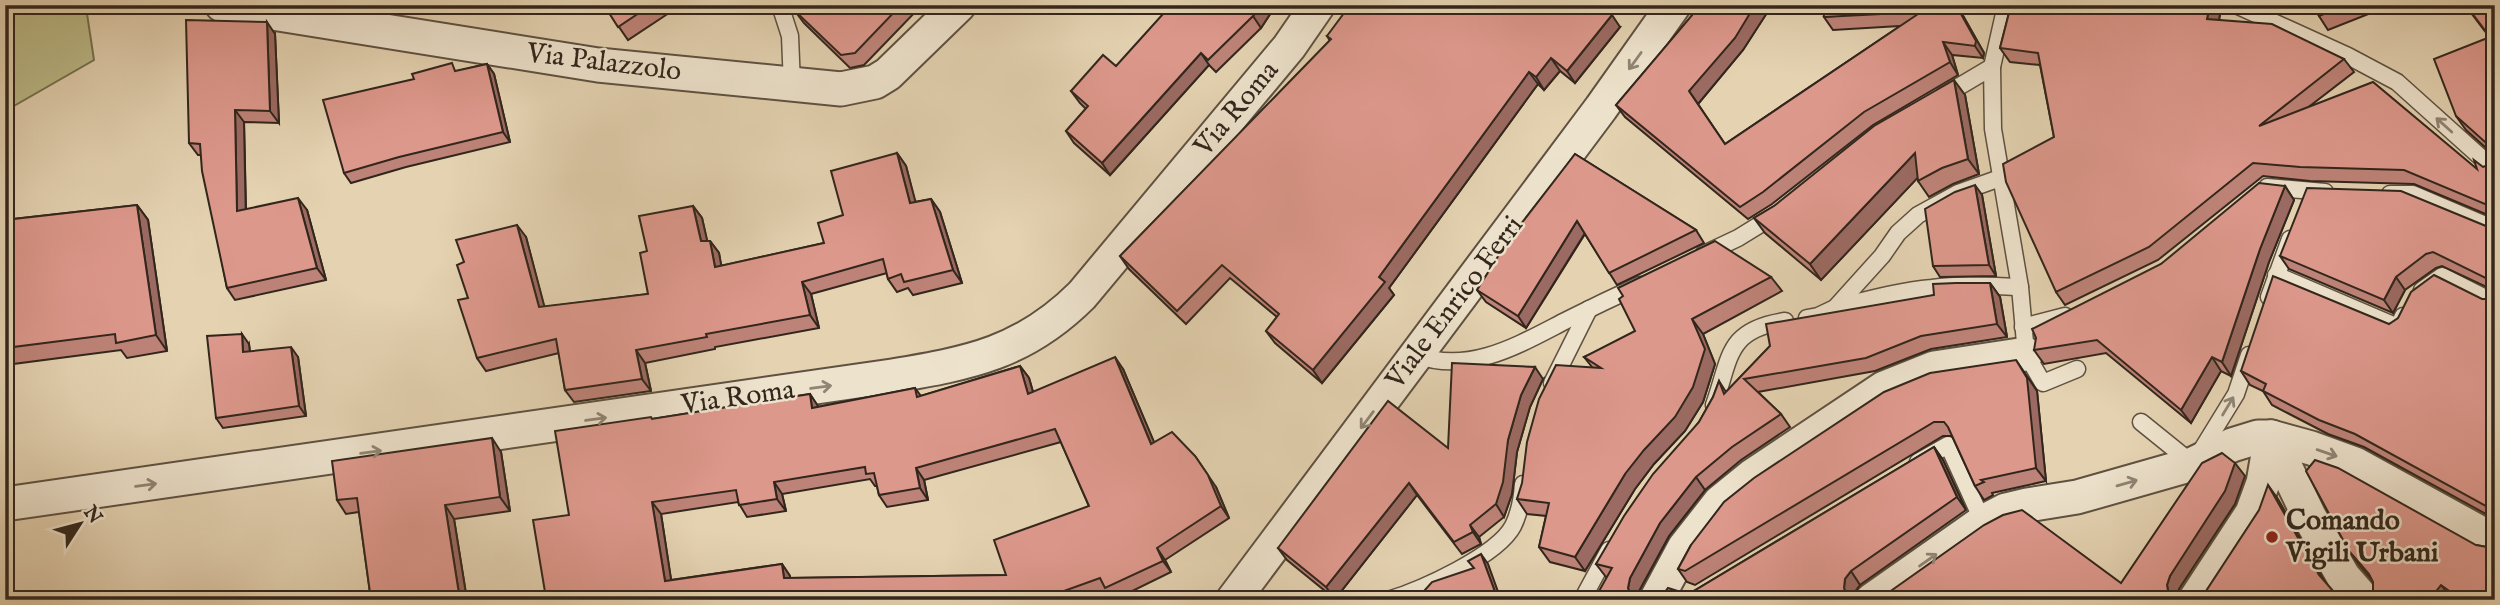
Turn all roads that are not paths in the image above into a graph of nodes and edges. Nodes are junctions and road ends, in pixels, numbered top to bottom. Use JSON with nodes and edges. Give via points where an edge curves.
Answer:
{"nodes":[{"id":1,"x":222,"y":5,"type":"edge"},
{"id":2,"x":780,"y":5,"type":"edge"},
{"id":3,"x":959,"y":5,"type":"edge"},
{"id":4,"x":1318,"y":5,"type":"edge"},
{"id":5,"x":1674,"y":5,"type":"edge"},
{"id":6,"x":2006,"y":5,"type":"edge"},
{"id":7,"x":2236,"y":5,"type":"edge"},
{"id":8,"x":1992,"y":67,"type":"junction"},
{"id":9,"x":792,"y":85,"type":"junction"},
{"id":10,"x":1927,"y":105,"type":"edge"},
{"id":11,"x":2495,"y":170,"type":"edge"},
{"id":12,"x":2000,"y":178,"type":"junction"},
{"id":13,"x":2335,"y":192,"type":"edge"},
{"id":14,"x":2374,"y":193,"type":"edge"},
{"id":15,"x":2255,"y":195,"type":"edge"},
{"id":16,"x":1787,"y":206,"type":"edge"},
{"id":17,"x":2294,"y":229,"type":"edge"},
{"id":18,"x":2495,"y":229,"type":"edge"},
{"id":19,"x":1688,"y":262,"type":"edge"},
{"id":20,"x":2276,"y":275,"type":"junction"},
{"id":21,"x":1651,"y":279,"type":"edge"},
{"id":22,"x":2020,"y":287,"type":"junction"},
{"id":23,"x":2495,"y":303,"type":"edge"},
{"id":24,"x":1835,"y":308,"type":"junction"},
{"id":25,"x":1589,"y":309,"type":"junction"},
{"id":26,"x":2077,"y":311,"type":"edge"},
{"id":27,"x":2263,"y":314,"type":"edge"},
{"id":28,"x":2024,"y":341,"type":"junction"},
{"id":29,"x":2254,"y":341,"type":"edge"},
{"id":30,"x":1416,"y":355,"type":"junction"},
{"id":31,"x":2077,"y":369,"type":"edge"},
{"id":32,"x":1545,"y":398,"type":"edge"},
{"id":33,"x":1706,"y":420,"type":"edge"},
{"id":34,"x":2141,"y":422,"type":"dead end"},
{"id":35,"x":2272,"y":437,"type":"junction"},
{"id":36,"x":2193,"y":464,"type":"junction"},
{"id":37,"x":1525,"y":466,"type":"edge"},
{"id":38,"x":1900,"y":474,"type":"edge"},
{"id":39,"x":5,"y":504,"type":"edge"},
{"id":40,"x":1983,"y":522,"type":"junction"},
{"id":41,"x":1619,"y":536,"type":"edge"},
{"id":42,"x":2495,"y":541,"type":"edge"},
{"id":43,"x":1665,"y":591,"type":"edge"},
{"id":44,"x":1233,"y":600,"type":"edge"},
{"id":45,"x":1388,"y":600,"type":"edge"},
{"id":46,"x":1582,"y":600,"type":"edge"},
{"id":47,"x":1872,"y":600,"type":"edge"},
{"id":48,"x":2196,"y":600,"type":"edge"},
{"id":49,"x":2364,"y":600,"type":"edge"}],
"edges":[{"from":1,"to":9,"type":"street","name":"Via Palazzolo","via":[[597,65]]},
{"from":2,"to":9,"type":"lane","via":[[790,36]]},
{"from":3,"to":9,"type":"street","name":"Via Palazzolo","via":[[875,82],[841,89]]},
{"from":39,"to":4,"type":"street","name":"Via Roma","one_way":true,"via":[[892,376],[994,354],[1044,330],[1082,295],[1289,47]]},
{"from":5,"to":30,"type":"street","name":"Viale Enrico Ferri","one_way":true},
{"from":6,"to":8,"type":"lane"},
{"from":11,"to":7,"type":"lane","one_way":true,"via":[[2397,82]]},
{"from":8,"to":10,"type":"lane"},
{"from":8,"to":12,"type":"lane"},
{"from":12,"to":22,"type":"lane"},
{"from":12,"to":24,"type":"lane","via":[[1958,193],[1918,215]]},
{"from":13,"to":15,"type":"lane","via":[[2306,198],[2265,186]]},
{"from":14,"to":18,"type":"lane","via":[[2413,194]]},
{"from":16,"to":19,"type":"lane","via":[[1738,238]]},
{"from":17,"to":20,"type":"lane"},
{"from":20,"to":23,"type":"lane","via":[[2398,327],[2412,298],[2442,275]]},
{"from":20,"to":27,"type":"lane"},
{"from":21,"to":25,"type":"lane"},
{"from":22,"to":24,"type":"lane","via":[[1934,287]]},
{"from":22,"to":28,"type":"lane"},
{"from":24,"to":33,"type":"lane","via":[[1818,316],[1768,324],[1743,336],[1729,356]]},
{"from":25,"to":30,"type":"lane","via":[[1503,352],[1479,359],[1434,362]]},
{"from":25,"to":32,"type":"lane"},
{"from":26,"to":28,"type":"lane"},
{"from":28,"to":31,"type":"lane","via":[[2043,383]]},
{"from":28,"to":43,"type":"street","via":[[1884,388],[1752,476],[1720,502],[1684,548]]},
{"from":36,"to":29,"type":"lane","one_way":true,"via":[[2236,394]]},
{"from":30,"to":44,"type":"street","name":"Viale Enrico Ferri","one_way":true},
{"from":34,"to":36,"type":"lane"},
{"from":35,"to":36,"type":"street","via":[[2232,445]]},
{"from":35,"to":42,"type":"street","one_way":true,"via":[[2355,464]]},
{"from":35,"to":48,"type":"street","via":[[2252,513]]},
{"from":35,"to":49,"type":"street","via":[[2308,516],[2343,576]]},
{"from":40,"to":36,"type":"street","one_way":true,"via":[[2006,510]]},
{"from":37,"to":45,"type":"lane","via":[[1512,527],[1491,551]]},
{"from":38,"to":40,"type":"lane","via":[[1948,445]]},
{"from":47,"to":40,"type":"street","one_way":true},
{"from":41,"to":46,"type":"lane"}]}
